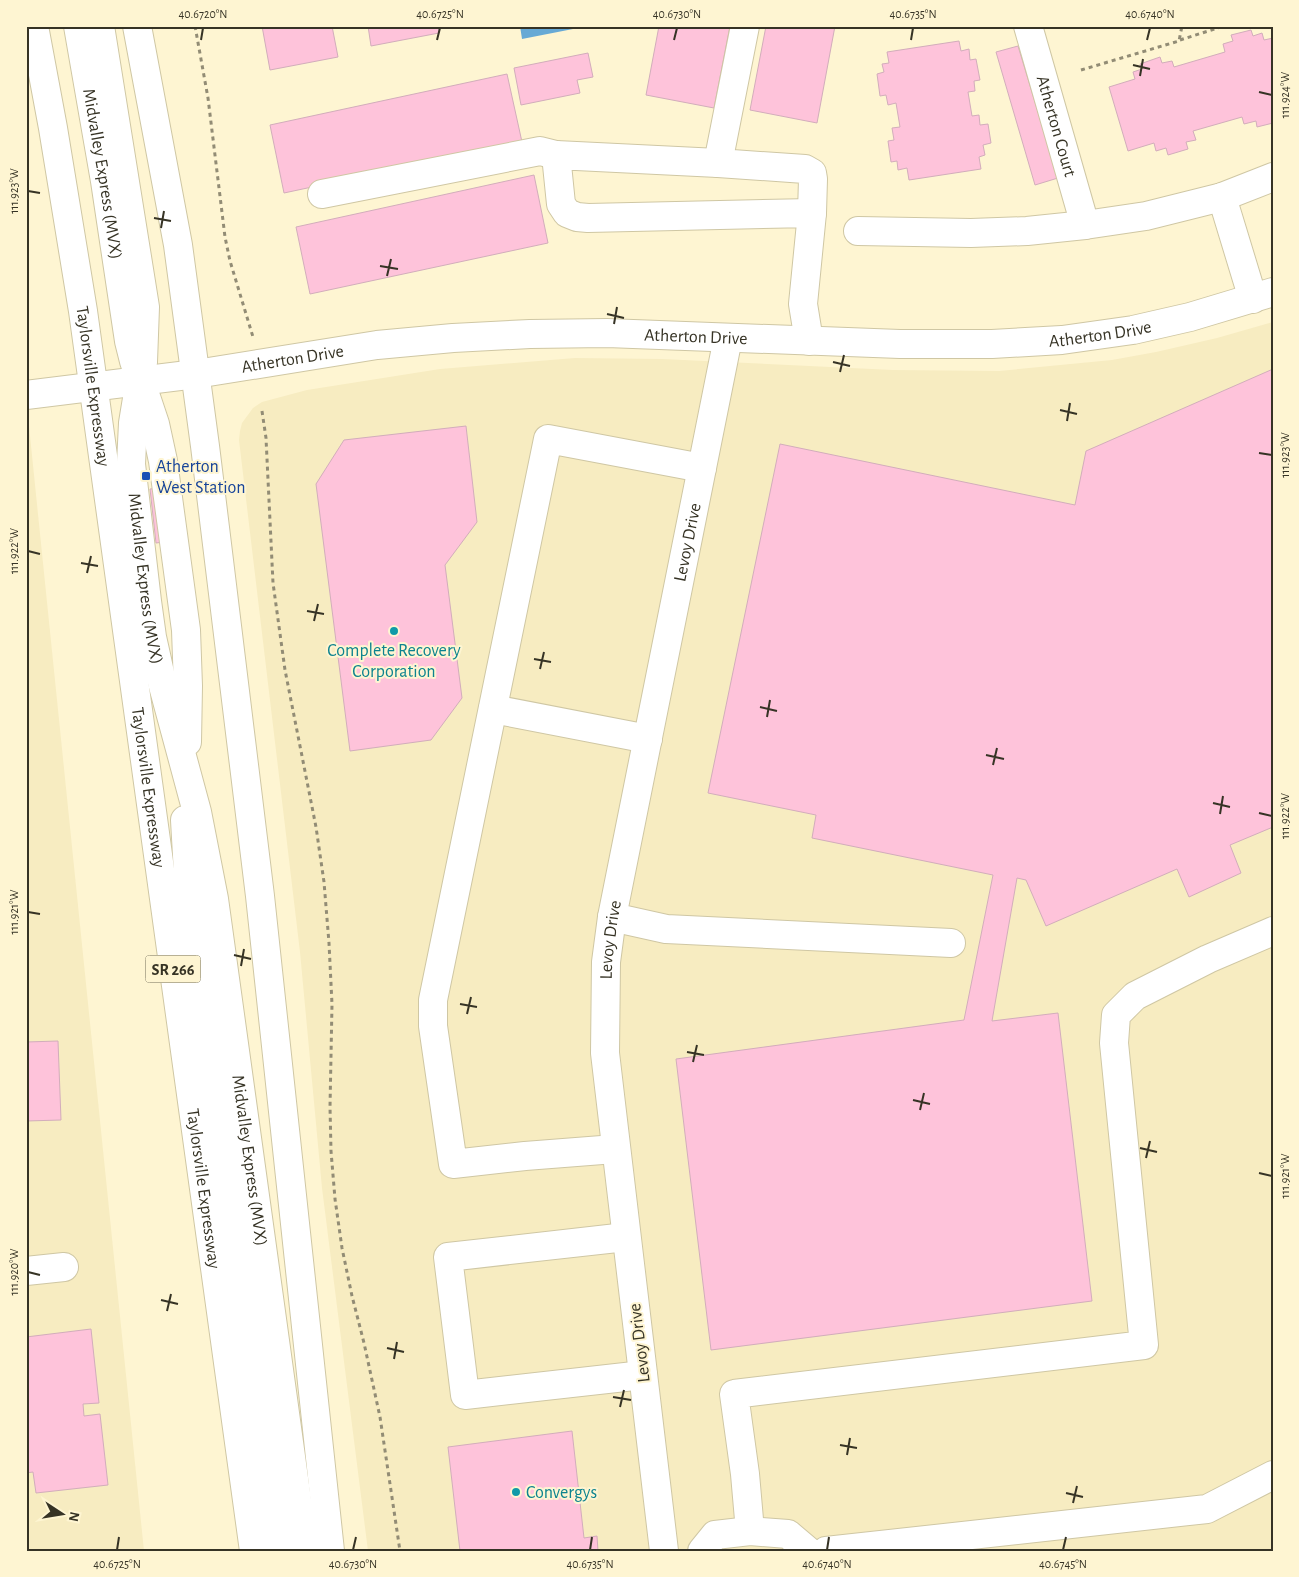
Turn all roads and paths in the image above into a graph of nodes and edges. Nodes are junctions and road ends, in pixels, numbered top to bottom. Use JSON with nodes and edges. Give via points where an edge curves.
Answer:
{"nodes":[{"id":1,"x":34,"y":26,"type":"edge"},
{"id":2,"x":78,"y":26,"type":"edge"},
{"id":3,"x":100,"y":26,"type":"edge"},
{"id":4,"x":137,"y":26,"type":"edge"},
{"id":5,"x":195,"y":26,"type":"edge"},
{"id":6,"x":745,"y":26,"type":"edge"},
{"id":7,"x":1028,"y":26,"type":"edge"},
{"id":8,"x":1182,"y":26,"type":"edge"},
{"id":9,"x":1224,"y":26,"type":"edge"},
{"id":10,"x":1179,"y":40,"type":"junction"},
{"id":11,"x":1082,"y":70,"type":"dead end"},
{"id":12,"x":556,"y":155,"type":"junction"},
{"id":13,"x":718,"y":164,"type":"junction"},
{"id":14,"x":1273,"y":177,"type":"edge"},
{"id":15,"x":322,"y":194,"type":"dead end"},
{"id":16,"x":1222,"y":197,"type":"junction"},
{"id":17,"x":812,"y":213,"type":"junction"},
{"id":18,"x":1085,"y":225,"type":"junction"},
{"id":19,"x":858,"y":231,"type":"dead end"},
{"id":20,"x":1263,"y":296,"type":"edge"},
{"id":21,"x":728,"y":338,"type":"junction"},
{"id":22,"x":254,"y":340,"type":"dead end"},
{"id":23,"x":809,"y":341,"type":"junction"},
{"id":24,"x":196,"y":374,"type":"junction"},
{"id":25,"x":141,"y":381,"type":"junction"},
{"id":26,"x":92,"y":386,"type":"junction"},
{"id":27,"x":26,"y":395,"type":"edge"},
{"id":28,"x":262,"y":411,"type":"dead end"},
{"id":29,"x":702,"y":468,"type":"junction"},
{"id":30,"x":493,"y":709,"type":"junction"},
{"id":31,"x":648,"y":739,"type":"junction"},
{"id":32,"x":186,"y":773,"type":"junction"},
{"id":33,"x":612,"y":917,"type":"junction"},
{"id":34,"x":1273,"y":931,"type":"edge"},
{"id":35,"x":951,"y":943,"type":"dead end"},
{"id":36,"x":615,"y":1149,"type":"junction"},
{"id":37,"x":626,"y":1237,"type":"junction"},
{"id":38,"x":64,"y":1267,"type":"dead end"},
{"id":39,"x":26,"y":1271,"type":"edge"},
{"id":40,"x":643,"y":1375,"type":"junction"},
{"id":41,"x":1273,"y":1475,"type":"edge"},
{"id":42,"x":750,"y":1531,"type":"junction"},
{"id":43,"x":254,"y":1551,"type":"edge"},
{"id":44,"x":277,"y":1551,"type":"edge"},
{"id":45,"x":304,"y":1551,"type":"edge"},
{"id":46,"x":330,"y":1551,"type":"edge"},
{"id":47,"x":400,"y":1551,"type":"edge"},
{"id":48,"x":664,"y":1551,"type":"edge"},
{"id":49,"x":702,"y":1551,"type":"edge"},
{"id":50,"x":808,"y":1551,"type":"edge"},
{"id":51,"x":826,"y":1551,"type":"edge"}],
"edges":[{"from":1,"to":26,"type":"street","name":"Taylorsville Expressway","number":"SR 266","via":[[83,311]]},
{"from":2,"to":25,"type":"street","name":"Midvalley Express (MVX)","via":[[105,181],[124,318]]},
{"from":3,"to":25,"type":"street","name":"Midvalley Express (MVX)","via":[[145,307]]},
{"from":4,"to":24,"type":"street","via":[[178,245]]},
{"from":5,"to":22,"type":"path","via":[[208,98],[225,238]]},
{"from":6,"to":13,"type":"street"},
{"from":7,"to":18,"type":"street","name":"Atherton Court"},
{"from":8,"to":10,"type":"path"},
{"from":9,"to":10,"type":"path"},
{"from":10,"to":11,"type":"path"},
{"from":12,"to":13,"type":"street"},
{"from":12,"to":15,"type":"street","via":[[540,151]]},
{"from":12,"to":17,"type":"street","via":[[561,204],[567,213],[577,217]]},
{"from":13,"to":17,"type":"street","via":[[805,169],[812,173],[813,179]]},
{"from":14,"to":16,"type":"street"},
{"from":16,"to":18,"type":"street","via":[[1146,216]]},
{"from":16,"to":20,"type":"street"},
{"from":17,"to":23,"type":"street","via":[[803,304]]},
{"from":18,"to":19,"type":"street","via":[[971,233]]},
{"from":20,"to":23,"type":"street","name":"Atherton Drive","via":[[1190,318],[1062,340],[992,344]]},
{"from":21,"to":23,"type":"street","name":"Atherton Drive"},
{"from":21,"to":24,"type":"street","name":"Atherton Drive","via":[[607,333],[454,338],[377,345]]},
{"from":21,"to":29,"type":"street","name":"Levoy Drive"},
{"from":24,"to":25,"type":"street","name":"Atherton Drive"},
{"from":24,"to":46,"type":"street","via":[[260,896]]},
{"from":25,"to":26,"type":"street","name":"Atherton Drive"},
{"from":25,"to":32,"type":"street","name":"Midvalley Express (MVX)","via":[[163,461],[186,630]]},
{"from":26,"to":27,"type":"street","name":"Atherton Drive"},
{"from":26,"to":43,"type":"street","name":"Taylorsville Expressway","number":"SR 266"},
{"from":28,"to":47,"type":"path","via":[[273,584],[285,670],[324,882],[332,1004],[330,1107],[335,1199],[342,1248],[380,1416]]},
{"from":29,"to":30,"type":"street","via":[[548,439]]},
{"from":29,"to":31,"type":"street","name":"Levoy Drive"},
{"from":30,"to":31,"type":"street"},
{"from":30,"to":36,"type":"street","via":[[433,1000],[433,1026],[453,1164]]},
{"from":31,"to":33,"type":"street","name":"Levoy Drive"},
{"from":32,"to":44,"type":"street","name":"Midvalley Express (MVX)","via":[[189,891]]},
{"from":32,"to":45,"type":"street","name":"Midvalley Express (MVX)","via":[[214,899]]},
{"from":33,"to":35,"type":"street","via":[[666,929]]},
{"from":33,"to":36,"type":"street","name":"Levoy Drive","via":[[606,962],[604,1053]]},
{"from":34,"to":42,"type":"street","via":[[1135,996],[1116,1015],[1114,1043],[1144,1345],[734,1394]]},
{"from":36,"to":37,"type":"street","name":"Levoy Drive"},
{"from":37,"to":40,"type":"street","name":"Levoy Drive"},
{"from":37,"to":40,"type":"street","via":[[448,1257],[449,1267],[465,1394]]},
{"from":38,"to":39,"type":"street"},
{"from":40,"to":48,"type":"street","name":"Levoy Drive"},
{"from":41,"to":51,"type":"street","via":[[1207,1509]]},
{"from":42,"to":49,"type":"street","via":[[715,1535]]},
{"from":42,"to":50,"type":"street","via":[[788,1534]]}]}
